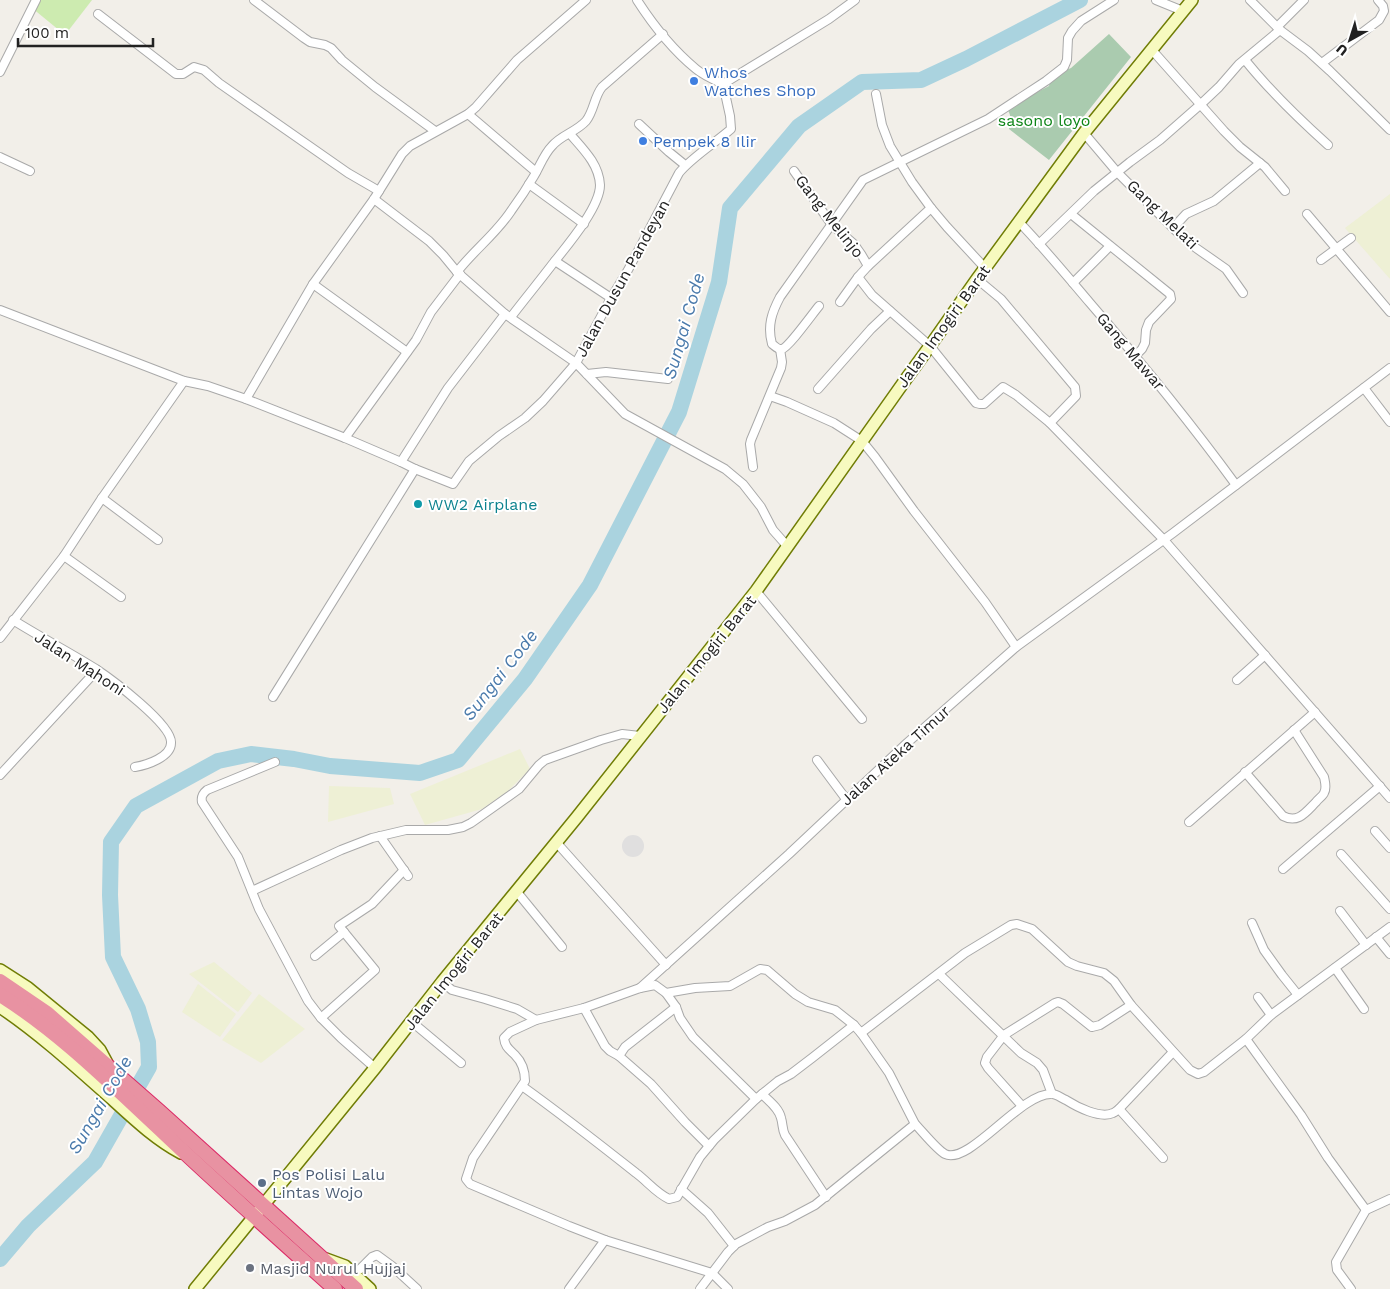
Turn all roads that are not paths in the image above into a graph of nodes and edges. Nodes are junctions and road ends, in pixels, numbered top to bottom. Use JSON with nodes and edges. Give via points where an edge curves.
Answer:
{"nodes":[{"id":1,"x":36,"y":0,"type":"edge"},
{"id":2,"x":254,"y":0,"type":"edge"},
{"id":3,"x":586,"y":0,"type":"edge"},
{"id":4,"x":638,"y":0,"type":"edge"},
{"id":5,"x":855,"y":0,"type":"edge"},
{"id":6,"x":1114,"y":0,"type":"edge"},
{"id":7,"x":1156,"y":0,"type":"edge"},
{"id":8,"x":1192,"y":0,"type":"edge"},
{"id":9,"x":1250,"y":0,"type":"edge"},
{"id":10,"x":1304,"y":0,"type":"edge"},
{"id":11,"x":1378,"y":0,"type":"edge"},
{"id":12,"x":844,"y":3,"type":"edge"},
{"id":13,"x":1183,"y":12,"type":"junction"},
{"id":14,"x":98,"y":14,"type":"dead end"},
{"id":15,"x":1279,"y":28,"type":"junction"},
{"id":16,"x":663,"y":34,"type":"junction"},
{"id":17,"x":1152,"y":50,"type":"junction"},
{"id":18,"x":1245,"y":60,"type":"junction"},
{"id":19,"x":1322,"y":63,"type":"junction"},
{"id":20,"x":0,"y":72,"type":"edge"},
{"id":21,"x":723,"y":84,"type":"junction"},
{"id":22,"x":876,"y":94,"type":"dead end"},
{"id":23,"x":1201,"y":104,"type":"junction"},
{"id":24,"x":468,"y":114,"type":"junction"},
{"id":25,"x":639,"y":124,"type":"dead end"},
{"id":26,"x":1390,"y":130,"type":"edge"},
{"id":27,"x":435,"y":132,"type":"junction"},
{"id":28,"x":1084,"y":133,"type":"junction"},
{"id":29,"x":570,"y":134,"type":"junction"},
{"id":30,"x":1328,"y":145,"type":"dead end"},
{"id":31,"x":0,"y":157,"type":"edge"},
{"id":32,"x":900,"y":162,"type":"junction"},
{"id":33,"x":1260,"y":163,"type":"junction"},
{"id":34,"x":685,"y":165,"type":"junction"},
{"id":35,"x":30,"y":171,"type":"dead end"},
{"id":36,"x":794,"y":171,"type":"dead end"},
{"id":37,"x":536,"y":172,"type":"junction"},
{"id":38,"x":1118,"y":172,"type":"junction"},
{"id":39,"x":529,"y":184,"type":"junction"},
{"id":40,"x":379,"y":191,"type":"junction"},
{"id":41,"x":1285,"y":191,"type":"dead end"},
{"id":42,"x":374,"y":198,"type":"junction"},
{"id":43,"x":931,"y":208,"type":"junction"},
{"id":44,"x":1071,"y":214,"type":"junction"},
{"id":45,"x":1307,"y":214,"type":"dead end"},
{"id":46,"x":1019,"y":222,"type":"junction"},
{"id":47,"x":584,"y":224,"type":"junction"},
{"id":48,"x":832,"y":225,"type":"junction"},
{"id":49,"x":1173,"y":228,"type":"junction"},
{"id":50,"x":1351,"y":238,"type":"dead end"},
{"id":51,"x":1039,"y":244,"type":"junction"},
{"id":52,"x":1110,"y":246,"type":"junction"},
{"id":53,"x":1336,"y":248,"type":"junction"},
{"id":54,"x":1321,"y":260,"type":"dead end"},
{"id":55,"x":555,"y":261,"type":"junction"},
{"id":56,"x":868,"y":266,"type":"junction"},
{"id":57,"x":985,"y":268,"type":"junction"},
{"id":58,"x":459,"y":273,"type":"junction"},
{"id":59,"x":858,"y":278,"type":"junction"},
{"id":60,"x":977,"y":279,"type":"junction"},
{"id":61,"x":1073,"y":283,"type":"junction"},
{"id":62,"x":313,"y":284,"type":"junction"},
{"id":63,"x":1243,"y":293,"type":"dead end"},
{"id":64,"x":611,"y":298,"type":"junction"},
{"id":65,"x":840,"y":302,"type":"dead end"},
{"id":66,"x":819,"y":306,"type":"dead end"},
{"id":67,"x":0,"y":310,"type":"edge"},
{"id":68,"x":890,"y":311,"type":"junction"},
{"id":69,"x":1390,"y":312,"type":"edge"},
{"id":70,"x":508,"y":316,"type":"junction"},
{"id":71,"x":930,"y":346,"type":"junction"},
{"id":72,"x":780,"y":349,"type":"junction"},
{"id":73,"x":407,"y":352,"type":"junction"},
{"id":74,"x":1136,"y":355,"type":"junction"},
{"id":75,"x":576,"y":362,"type":"junction"},
{"id":76,"x":1390,"y":368,"type":"edge"},
{"id":77,"x":587,"y":374,"type":"junction"},
{"id":78,"x":668,"y":379,"type":"dead end"},
{"id":79,"x":184,"y":381,"type":"junction"},
{"id":80,"x":1364,"y":388,"type":"junction"},
{"id":81,"x":818,"y":389,"type":"dead end"},
{"id":82,"x":770,"y":396,"type":"junction"},
{"id":83,"x":246,"y":399,"type":"junction"},
{"id":84,"x":1390,"y":422,"type":"edge"},
{"id":85,"x":1050,"y":423,"type":"junction"},
{"id":86,"x":345,"y":438,"type":"junction"},
{"id":87,"x":862,"y":441,"type":"junction"},
{"id":88,"x":401,"y":462,"type":"junction"},
{"id":89,"x":753,"y":467,"type":"dead end"},
{"id":90,"x":415,"y":470,"type":"junction"},
{"id":91,"x":1236,"y":485,"type":"junction"},
{"id":92,"x":102,"y":498,"type":"junction"},
{"id":93,"x":158,"y":540,"type":"dead end"},
{"id":94,"x":1164,"y":540,"type":"junction"},
{"id":95,"x":788,"y":547,"type":"junction"},
{"id":96,"x":64,"y":556,"type":"junction"},
{"id":97,"x":756,"y":591,"type":"junction"},
{"id":98,"x":121,"y":598,"type":"dead end"},
{"id":99,"x":13,"y":620,"type":"junction"},
{"id":100,"x":0,"y":638,"type":"edge"},
{"id":101,"x":1016,"y":647,"type":"junction"},
{"id":102,"x":1265,"y":655,"type":"junction"},
{"id":103,"x":97,"y":670,"type":"junction"},
{"id":104,"x":1237,"y":680,"type":"dead end"},
{"id":105,"x":274,"y":697,"type":"dead end"},
{"id":106,"x":1315,"y":712,"type":"junction"},
{"id":107,"x":862,"y":719,"type":"dead end"},
{"id":108,"x":1294,"y":730,"type":"junction"},
{"id":109,"x":640,"y":736,"type":"junction"},
{"id":110,"x":816,"y":760,"type":"dead end"},
{"id":111,"x":275,"y":762,"type":"dead end"},
{"id":112,"x":135,"y":767,"type":"dead end"},
{"id":113,"x":1245,"y":772,"type":"junction"},
{"id":114,"x":0,"y":776,"type":"edge"},
{"id":115,"x":1380,"y":786,"type":"junction"},
{"id":116,"x":1390,"y":798,"type":"edge"},
{"id":117,"x":846,"y":799,"type":"junction"},
{"id":118,"x":1190,"y":822,"type":"dead end"},
{"id":119,"x":1375,"y":831,"type":"dead end"},
{"id":120,"x":380,"y":836,"type":"junction"},
{"id":121,"x":556,"y":842,"type":"junction"},
{"id":122,"x":1390,"y":848,"type":"edge"},
{"id":123,"x":1341,"y":854,"type":"dead end"},
{"id":124,"x":1283,"y":870,"type":"dead end"},
{"id":125,"x":252,"y":891,"type":"junction"},
{"id":126,"x":517,"y":892,"type":"junction"},
{"id":127,"x":1390,"y":909,"type":"edge"},
{"id":128,"x":1340,"y":911,"type":"dead end"},
{"id":129,"x":1252,"y":923,"type":"dead end"},
{"id":130,"x":1390,"y":927,"type":"edge"},
{"id":131,"x":344,"y":932,"type":"junction"},
{"id":132,"x":1376,"y":938,"type":"junction"},
{"id":133,"x":1366,"y":945,"type":"junction"},
{"id":134,"x":562,"y":948,"type":"dead end"},
{"id":135,"x":1390,"y":954,"type":"edge"},
{"id":136,"x":315,"y":956,"type":"dead end"},
{"id":137,"x":666,"y":965,"type":"junction"},
{"id":138,"x":1335,"y":968,"type":"junction"},
{"id":139,"x":0,"y":970,"type":"edge"},
{"id":140,"x":939,"y":974,"type":"junction"},
{"id":141,"x":0,"y":981,"type":"edge"},
{"id":142,"x":442,"y":982,"type":"junction"},
{"id":143,"x":640,"y":988,"type":"junction"},
{"id":144,"x":666,"y":993,"type":"junction"},
{"id":145,"x":0,"y":995,"type":"edge"},
{"id":146,"x":1298,"y":996,"type":"junction"},
{"id":147,"x":1258,"y":997,"type":"dead end"},
{"id":148,"x":1131,"y":1005,"type":"junction"},
{"id":149,"x":0,"y":1007,"type":"edge"},
{"id":150,"x":676,"y":1007,"type":"junction"},
{"id":151,"x":584,"y":1008,"type":"junction"},
{"id":152,"x":1364,"y":1009,"type":"dead end"},
{"id":153,"x":1271,"y":1015,"type":"junction"},
{"id":154,"x":321,"y":1018,"type":"junction"},
{"id":155,"x":536,"y":1020,"type":"junction"},
{"id":156,"x":412,"y":1022,"type":"junction"},
{"id":157,"x":854,"y":1025,"type":"junction"},
{"id":158,"x":861,"y":1033,"type":"junction"},
{"id":159,"x":1004,"y":1035,"type":"junction"},
{"id":160,"x":1246,"y":1039,"type":"junction"},
{"id":161,"x":1173,"y":1052,"type":"junction"},
{"id":162,"x":619,"y":1056,"type":"junction"},
{"id":163,"x":461,"y":1063,"type":"dead end"},
{"id":164,"x":375,"y":1068,"type":"junction"},
{"id":165,"x":109,"y":1078,"type":"junction"},
{"id":166,"x":522,"y":1086,"type":"junction"},
{"id":167,"x":1052,"y":1094,"type":"junction"},
{"id":168,"x":759,"y":1096,"type":"junction"},
{"id":169,"x":1022,"y":1106,"type":"junction"},
{"id":170,"x":1119,"y":1109,"type":"junction"},
{"id":171,"x":152,"y":1121,"type":"junction"},
{"id":172,"x":915,"y":1124,"type":"junction"},
{"id":173,"x":709,"y":1146,"type":"junction"},
{"id":174,"x":1163,"y":1158,"type":"dead end"},
{"id":175,"x":681,"y":1189,"type":"junction"},
{"id":176,"x":826,"y":1197,"type":"junction"},
{"id":177,"x":1390,"y":1199,"type":"edge"},
{"id":178,"x":263,"y":1205,"type":"junction"},
{"id":179,"x":1366,"y":1210,"type":"junction"},
{"id":180,"x":254,"y":1217,"type":"junction"},
{"id":181,"x":605,"y":1240,"type":"junction"},
{"id":182,"x":734,"y":1246,"type":"junction"},
{"id":183,"x":319,"y":1256,"type":"junction"},
{"id":184,"x":712,"y":1273,"type":"junction"},
{"id":185,"x":354,"y":1275,"type":"junction"},
{"id":186,"x":331,"y":1288,"type":"edge"},
{"id":187,"x":195,"y":1289,"type":"edge"},
{"id":188,"x":356,"y":1289,"type":"edge"},
{"id":189,"x":370,"y":1289,"type":"edge"},
{"id":190,"x":417,"y":1289,"type":"edge"},
{"id":191,"x":569,"y":1289,"type":"edge"},
{"id":192,"x":700,"y":1289,"type":"edge"},
{"id":193,"x":728,"y":1289,"type":"edge"},
{"id":194,"x":1351,"y":1289,"type":"edge"}],
"edges":[{"from":1,"to":20,"type":"street"},
{"from":2,"to":27,"type":"street","via":[[310,42],[331,48],[375,87]]},
{"from":3,"to":24,"type":"street","via":[[517,60]]},
{"from":4,"to":16,"type":"street"},
{"from":5,"to":12,"type":"street"},
{"from":6,"to":32,"type":"street","via":[[1081,21],[1072,31],[1068,38],[1067,60],[1058,72],[988,119]]},
{"from":7,"to":13,"type":"street"},
{"from":8,"to":13,"type":"main road","name":"Jalan Imogiri Barat"},
{"from":9,"to":15,"type":"street"},
{"from":10,"to":15,"type":"street"},
{"from":11,"to":19,"type":"street","via":[[1384,6],[1379,20]]},
{"from":12,"to":21,"type":"street","via":[[829,19]]},
{"from":13,"to":17,"type":"main road","name":"Jalan Imogiri Barat"},
{"from":14,"to":40,"type":"street","via":[[176,74],[183,74],[194,67],[204,70],[348,174]]},
{"from":15,"to":18,"type":"street"},
{"from":15,"to":19,"type":"street"},
{"from":16,"to":21,"type":"street","via":[[697,70]]},
{"from":16,"to":29,"type":"street","via":[[602,87],[590,115]]},
{"from":17,"to":23,"type":"street"},
{"from":17,"to":28,"type":"main road","name":"Jalan Imogiri Barat"},
{"from":18,"to":23,"type":"street"},
{"from":18,"to":30,"type":"street","via":[[1298,118]]},
{"from":19,"to":26,"type":"street"},
{"from":21,"to":34,"type":"street","name":"Jalan Dusun Pandeyan","via":[[731,128]]},
{"from":22,"to":32,"type":"street","via":[[882,125]]},
{"from":23,"to":33,"type":"street","via":[[1235,142]]},
{"from":23,"to":38,"type":"street"},
{"from":24,"to":27,"type":"street"},
{"from":24,"to":37,"type":"street"},
{"from":25,"to":34,"type":"street"},
{"from":27,"to":40,"type":"street","via":[[402,154]]},
{"from":28,"to":38,"type":"street","name":"Gang Melati"},
{"from":28,"to":46,"type":"main road","name":"Jalan Imogiri Barat"},
{"from":29,"to":37,"type":"street","via":[[552,145]]},
{"from":29,"to":47,"type":"street","via":[[593,161],[600,184]]},
{"from":31,"to":35,"type":"street"},
{"from":32,"to":43,"type":"street"},
{"from":32,"to":48,"type":"street","via":[[863,180]]},
{"from":33,"to":41,"type":"street"},
{"from":33,"to":49,"type":"street","via":[[1214,201],[1186,214]]},
{"from":34,"to":64,"type":"street","name":"Jalan Dusun Pandeyan"},
{"from":36,"to":48,"type":"street","name":"Gang Melinjo"},
{"from":37,"to":39,"type":"street"},
{"from":38,"to":44,"type":"street"},
{"from":38,"to":49,"type":"street","name":"Gang Melati"},
{"from":39,"to":47,"type":"street"},
{"from":39,"to":58,"type":"street","via":[[500,226],[467,259]]},
{"from":40,"to":42,"type":"street"},
{"from":42,"to":58,"type":"street","via":[[429,241]]},
{"from":42,"to":62,"type":"street"},
{"from":43,"to":56,"type":"street"},
{"from":43,"to":57,"type":"street"},
{"from":44,"to":51,"type":"street"},
{"from":44,"to":52,"type":"street"},
{"from":45,"to":53,"type":"street"},
{"from":46,"to":51,"type":"street","name":"Gang Mawar"},
{"from":46,"to":57,"type":"main road","name":"Jalan Imogiri Barat"},
{"from":47,"to":55,"type":"street"},
{"from":48,"to":56,"type":"street","name":"Gang Melinjo","via":[[854,244]]},
{"from":48,"to":72,"type":"street","via":[[772,313],[770,339]]},
{"from":49,"to":63,"type":"street","name":"Gang Melati","via":[[1226,269]]},
{"from":50,"to":53,"type":"street"},
{"from":51,"to":61,"type":"street","name":"Gang Mawar"},
{"from":52,"to":61,"type":"street"},
{"from":52,"to":74,"type":"street","via":[[1167,290],[1171,297],[1149,322],[1145,343]]},
{"from":53,"to":54,"type":"street"},
{"from":53,"to":69,"type":"street"},
{"from":55,"to":64,"type":"street"},
{"from":55,"to":70,"type":"street"},
{"from":56,"to":59,"type":"street","name":"Gang Melinjo"},
{"from":57,"to":60,"type":"main road","name":"Jalan Imogiri Barat"},
{"from":58,"to":70,"type":"street"},
{"from":58,"to":73,"type":"street"},
{"from":59,"to":65,"type":"street"},
{"from":59,"to":68,"type":"street","name":"Gang Melinjo"},
{"from":60,"to":71,"type":"main road","name":"Jalan Imogiri Barat"},
{"from":60,"to":85,"type":"street","via":[[1001,299],[1075,387],[1076,396]]},
{"from":61,"to":74,"type":"street","name":"Gang Mawar"},
{"from":62,"to":73,"type":"street"},
{"from":62,"to":83,"type":"street"},
{"from":64,"to":75,"type":"street","name":"Jalan Dusun Pandeyan"},
{"from":66,"to":72,"type":"street"},
{"from":67,"to":79,"type":"street"},
{"from":68,"to":71,"type":"street","name":"Gang Melinjo"},
{"from":68,"to":81,"type":"street"},
{"from":70,"to":75,"type":"street"},
{"from":70,"to":88,"type":"street","via":[[448,388]]},
{"from":71,"to":85,"type":"street","name":"Gang Melinjo","via":[[976,403],[984,404],[1004,387]]},
{"from":71,"to":87,"type":"main road","name":"Jalan Imogiri Barat"},
{"from":72,"to":82,"type":"street","via":[[781,368]]},
{"from":73,"to":86,"type":"street"},
{"from":74,"to":91,"type":"street","name":"Gang Mawar"},
{"from":75,"to":77,"type":"street","name":"Jalan Dusun Pandeyan"},
{"from":75,"to":90,"type":"street","via":[[543,401],[469,462],[453,484]]},
{"from":76,"to":80,"type":"street","name":"Jalan Ateka Timur"},
{"from":77,"to":78,"type":"street","via":[[606,372]]},
{"from":77,"to":95,"type":"street","name":"Jalan Dusun Pandeyan","via":[[625,414],[697,453],[743,484]]},
{"from":79,"to":83,"type":"street"},
{"from":79,"to":92,"type":"street"},
{"from":80,"to":84,"type":"street"},
{"from":80,"to":91,"type":"street","name":"Jalan Ateka Timur"},
{"from":82,"to":87,"type":"street","via":[[834,423]]},
{"from":82,"to":89,"type":"street","via":[[750,444]]},
{"from":83,"to":86,"type":"street"},
{"from":85,"to":94,"type":"street"},
{"from":86,"to":88,"type":"street"},
{"from":87,"to":95,"type":"main road","name":"Jalan Imogiri Barat"},
{"from":87,"to":101,"type":"street"},
{"from":88,"to":90,"type":"street"},
{"from":90,"to":105,"type":"street"},
{"from":91,"to":94,"type":"street","name":"Jalan Ateka Timur"},
{"from":92,"to":93,"type":"street"},
{"from":92,"to":96,"type":"street"},
{"from":94,"to":101,"type":"street","name":"Jalan Ateka Timur"},
{"from":94,"to":102,"type":"street"},
{"from":95,"to":97,"type":"main road","name":"Jalan Imogiri Barat"},
{"from":96,"to":98,"type":"street"},
{"from":96,"to":99,"type":"street"},
{"from":97,"to":107,"type":"street"},
{"from":97,"to":109,"type":"main road","name":"Jalan Imogiri Barat"},
{"from":99,"to":100,"type":"street"},
{"from":99,"to":103,"type":"street","name":"Jalan Mahoni"},
{"from":101,"to":117,"type":"street","name":"Jalan Ateka Timur"},
{"from":102,"to":104,"type":"street"},
{"from":102,"to":106,"type":"street"},
{"from":103,"to":112,"type":"street","name":"Jalan Mahoni","via":[[142,704],[171,738],[172,744],[163,755]]},
{"from":103,"to":114,"type":"street"},
{"from":106,"to":108,"type":"street"},
{"from":106,"to":115,"type":"street"},
{"from":108,"to":113,"type":"street"},
{"from":108,"to":113,"type":"street","via":[[1326,784],[1324,793],[1302,816],[1291,819],[1283,816]]},
{"from":109,"to":120,"type":"street","via":[[622,734],[545,760],[519,789],[471,823],[448,830],[406,830]]},
{"from":109,"to":121,"type":"main road","name":"Jalan Imogiri Barat"},
{"from":110,"to":117,"type":"street"},
{"from":111,"to":125,"type":"street","via":[[207,790],[201,798],[238,857]]},
{"from":113,"to":118,"type":"street"},
{"from":115,"to":116,"type":"street"},
{"from":115,"to":124,"type":"street"},
{"from":117,"to":137,"type":"street","name":"Jalan Ateka Timur"},
{"from":119,"to":122,"type":"street"},
{"from":120,"to":125,"type":"street","via":[[340,850]]},
{"from":120,"to":131,"type":"street","via":[[406,874],[372,904],[339,926]]},
{"from":121,"to":126,"type":"main road","name":"Jalan Imogiri Barat"},
{"from":121,"to":137,"type":"street"},
{"from":123,"to":127,"type":"street"},
{"from":125,"to":154,"type":"street","via":[[308,1001]]},
{"from":126,"to":134,"type":"street"},
{"from":126,"to":142,"type":"main road","name":"Jalan Imogiri Barat"},
{"from":128,"to":133,"type":"street"},
{"from":129,"to":146,"type":"street","via":[[1264,950]]},
{"from":130,"to":132,"type":"street"},
{"from":131,"to":136,"type":"street"},
{"from":131,"to":154,"type":"street","via":[[375,970]]},
{"from":132,"to":133,"type":"street"},
{"from":132,"to":135,"type":"street"},
{"from":133,"to":138,"type":"street"},
{"from":137,"to":143,"type":"street","name":"Jalan Ateka Timur"},
{"from":138,"to":146,"type":"street"},
{"from":138,"to":152,"type":"street"},
{"from":139,"to":165,"type":"main road","via":[[28,988],[88,1037],[100,1050]]},
{"from":140,"to":148,"type":"street","via":[[965,953],[1017,924],[1032,929],[1068,962],[1104,973]]},
{"from":140,"to":158,"type":"street"},
{"from":140,"to":159,"type":"street"},
{"from":141,"to":165,"type":"highway","via":[[48,1013]]},
{"from":142,"to":155,"type":"street","via":[[452,990],[517,1009]]},
{"from":142,"to":156,"type":"main road","name":"Jalan Imogiri Barat"},
{"from":143,"to":144,"type":"street","via":[[655,985]]},
{"from":143,"to":151,"type":"street"},
{"from":144,"to":150,"type":"street"},
{"from":144,"to":157,"type":"street","via":[[730,986],[764,969],[795,994],[808,1002],[835,1010]]},
{"from":145,"to":165,"type":"highway"},
{"from":146,"to":153,"type":"street"},
{"from":147,"to":153,"type":"street"},
{"from":148,"to":159,"type":"street","via":[[1092,1027],[1058,1002]]},
{"from":148,"to":161,"type":"street"},
{"from":149,"to":165,"type":"main road","via":[[53,1047]]},
{"from":150,"to":162,"type":"street","via":[[624,1047]]},
{"from":150,"to":168,"type":"street","via":[[693,1037]]},
{"from":151,"to":155,"type":"street"},
{"from":151,"to":162,"type":"street","via":[[605,1046]]},
{"from":153,"to":160,"type":"street"},
{"from":154,"to":164,"type":"street"},
{"from":155,"to":166,"type":"street","via":[[504,1038],[506,1047],[516,1056],[524,1071]]},
{"from":156,"to":163,"type":"street"},
{"from":156,"to":164,"type":"main road","name":"Jalan Imogiri Barat"},
{"from":157,"to":158,"type":"street"},
{"from":157,"to":168,"type":"street"},
{"from":158,"to":172,"type":"street","via":[[889,1073]]},
{"from":159,"to":167,"type":"street","via":[[1040,1067]]},
{"from":159,"to":169,"type":"street","via":[[986,1063]]},
{"from":160,"to":161,"type":"street","via":[[1198,1074]]},
{"from":160,"to":179,"type":"street"},
{"from":161,"to":170,"type":"street"},
{"from":162,"to":173,"type":"street","via":[[652,1084]]},
{"from":164,"to":178,"type":"main road","name":"Jalan Imogiri Barat"},
{"from":165,"to":171,"type":"highway"},
{"from":165,"to":171,"type":"main road"},
{"from":166,"to":175,"type":"street","via":[[663,1196],[673,1199]]},
{"from":166,"to":181,"type":"street","via":[[473,1158],[466,1179],[470,1184]]},
{"from":167,"to":169,"type":"street"},
{"from":167,"to":170,"type":"street","via":[[1090,1112],[1106,1115]]},
{"from":168,"to":173,"type":"street"},
{"from":168,"to":176,"type":"street","via":[[777,1110],[785,1135]]},
{"from":169,"to":172,"type":"street","via":[[957,1155],[943,1153]]},
{"from":170,"to":174,"type":"street"},
{"from":171,"to":178,"type":"highway"},
{"from":171,"to":180,"type":"highway"},
{"from":172,"to":176,"type":"street"},
{"from":173,"to":175,"type":"street"},
{"from":175,"to":182,"type":"street","via":[[708,1213]]},
{"from":176,"to":182,"type":"street"},
{"from":177,"to":179,"type":"street"},
{"from":178,"to":180,"type":"main road","name":"Jalan Imogiri Barat"},
{"from":178,"to":183,"type":"highway"},
{"from":179,"to":194,"type":"street","via":[[1336,1262],[1337,1270]]},
{"from":180,"to":186,"type":"highway"},
{"from":180,"to":187,"type":"main road","name":"Jalan Imogiri Barat"},
{"from":181,"to":184,"type":"street"},
{"from":181,"to":191,"type":"street"},
{"from":182,"to":184,"type":"street"},
{"from":183,"to":185,"type":"main road","via":[[345,1266]]},
{"from":183,"to":188,"type":"highway"},
{"from":184,"to":192,"type":"street"},
{"from":184,"to":193,"type":"street"},
{"from":185,"to":189,"type":"main road"},
{"from":185,"to":190,"type":"street","via":[[376,1255]]}]}
